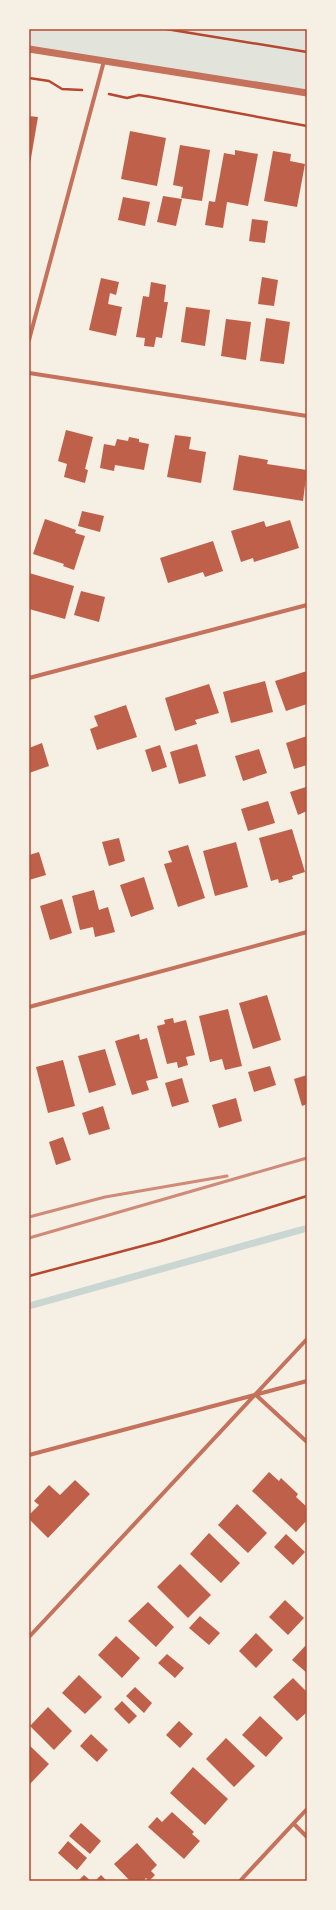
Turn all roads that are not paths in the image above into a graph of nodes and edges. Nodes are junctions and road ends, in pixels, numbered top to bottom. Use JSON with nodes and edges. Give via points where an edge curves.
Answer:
{"nodes":[{"id":1,"x":29,"y":50,"type":"edge"},
{"id":2,"x":104,"y":61,"type":"junction"},
{"id":3,"x":307,"y":93,"type":"edge"},
{"id":4,"x":29,"y":340,"type":"edge"},
{"id":5,"x":29,"y":373,"type":"edge"},
{"id":6,"x":307,"y":416,"type":"edge"},
{"id":7,"x":307,"y":605,"type":"edge"},
{"id":8,"x":29,"y":678,"type":"edge"},
{"id":9,"x":307,"y":932,"type":"edge"},
{"id":10,"x":29,"y":1007,"type":"edge"},
{"id":11,"x":307,"y":1339,"type":"edge"},
{"id":12,"x":307,"y":1381,"type":"edge"},
{"id":13,"x":256,"y":1395,"type":"junction"},
{"id":14,"x":307,"y":1442,"type":"edge"},
{"id":15,"x":29,"y":1455,"type":"edge"},
{"id":16,"x":29,"y":1637,"type":"edge"},
{"id":17,"x":307,"y":1809,"type":"edge"},
{"id":18,"x":294,"y":1824,"type":"junction"},
{"id":19,"x":307,"y":1837,"type":"edge"},
{"id":20,"x":240,"y":1881,"type":"edge"}],
"edges":[{"from":1,"to":2,"type":"street"},
{"from":2,"to":3,"type":"street"},
{"from":2,"to":4,"type":"street"},
{"from":5,"to":6,"type":"street"},
{"from":7,"to":8,"type":"street"},
{"from":9,"to":10,"type":"street"},
{"from":11,"to":13,"type":"street"},
{"from":12,"to":13,"type":"street"},
{"from":13,"to":14,"type":"street"},
{"from":13,"to":15,"type":"street"},
{"from":13,"to":16,"type":"street"},
{"from":17,"to":18,"type":"street"},
{"from":18,"to":19,"type":"street"},
{"from":18,"to":20,"type":"street"}]}
